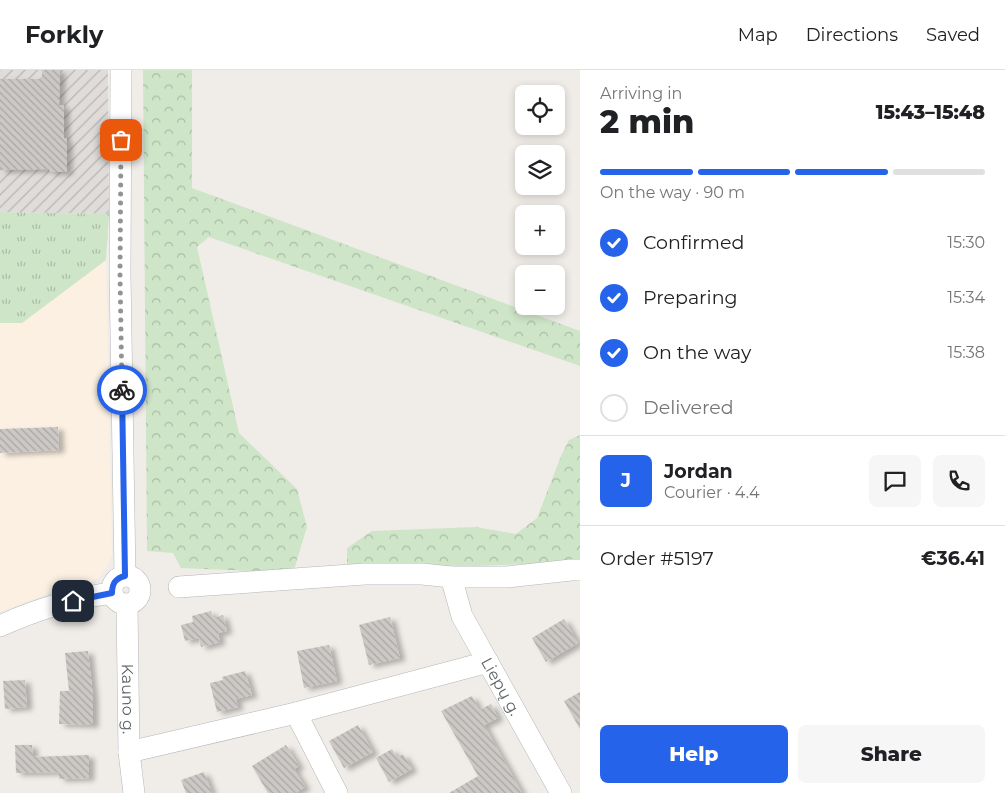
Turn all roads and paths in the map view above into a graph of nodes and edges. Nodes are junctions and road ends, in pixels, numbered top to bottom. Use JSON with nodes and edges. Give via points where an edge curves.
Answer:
{"nodes":[{"id":1,"x":121,"y":70,"type":"edge"},
{"id":2,"x":580,"y":570,"type":"edge"},
{"id":3,"x":451,"y":577,"type":"junction"},
{"id":4,"x":180,"y":586,"type":"dead end"},
{"id":5,"x":119,"y":599,"type":"junction"},
{"id":6,"x":0,"y":626,"type":"edge"},
{"id":7,"x":488,"y":662,"type":"junction"},
{"id":8,"x":296,"y":713,"type":"junction"},
{"id":9,"x":129,"y":752,"type":"junction"},
{"id":10,"x":134,"y":793,"type":"edge"},
{"id":11,"x":337,"y":793,"type":"edge"},
{"id":12,"x":561,"y":793,"type":"edge"}],
"edges":[{"from":1,"to":5,"type":"street","via":[[120,274],[125,576],[137,581],[140,593],[133,604]]},
{"from":2,"to":3,"type":"street","via":[[507,577]]},
{"from":3,"to":4,"type":"street","via":[[365,574]]},
{"from":3,"to":7,"type":"street","name":"Liepų g.","via":[[462,616]]},
{"from":5,"to":6,"type":"street","via":[[73,601]]},
{"from":5,"to":9,"type":"street","name":"Kauno g."},
{"from":7,"to":8,"type":"street"},
{"from":7,"to":12,"type":"street","name":"Liepų g."},
{"from":8,"to":9,"type":"street"},
{"from":8,"to":11,"type":"street"},
{"from":9,"to":10,"type":"street","name":"Kauno g."}]}
